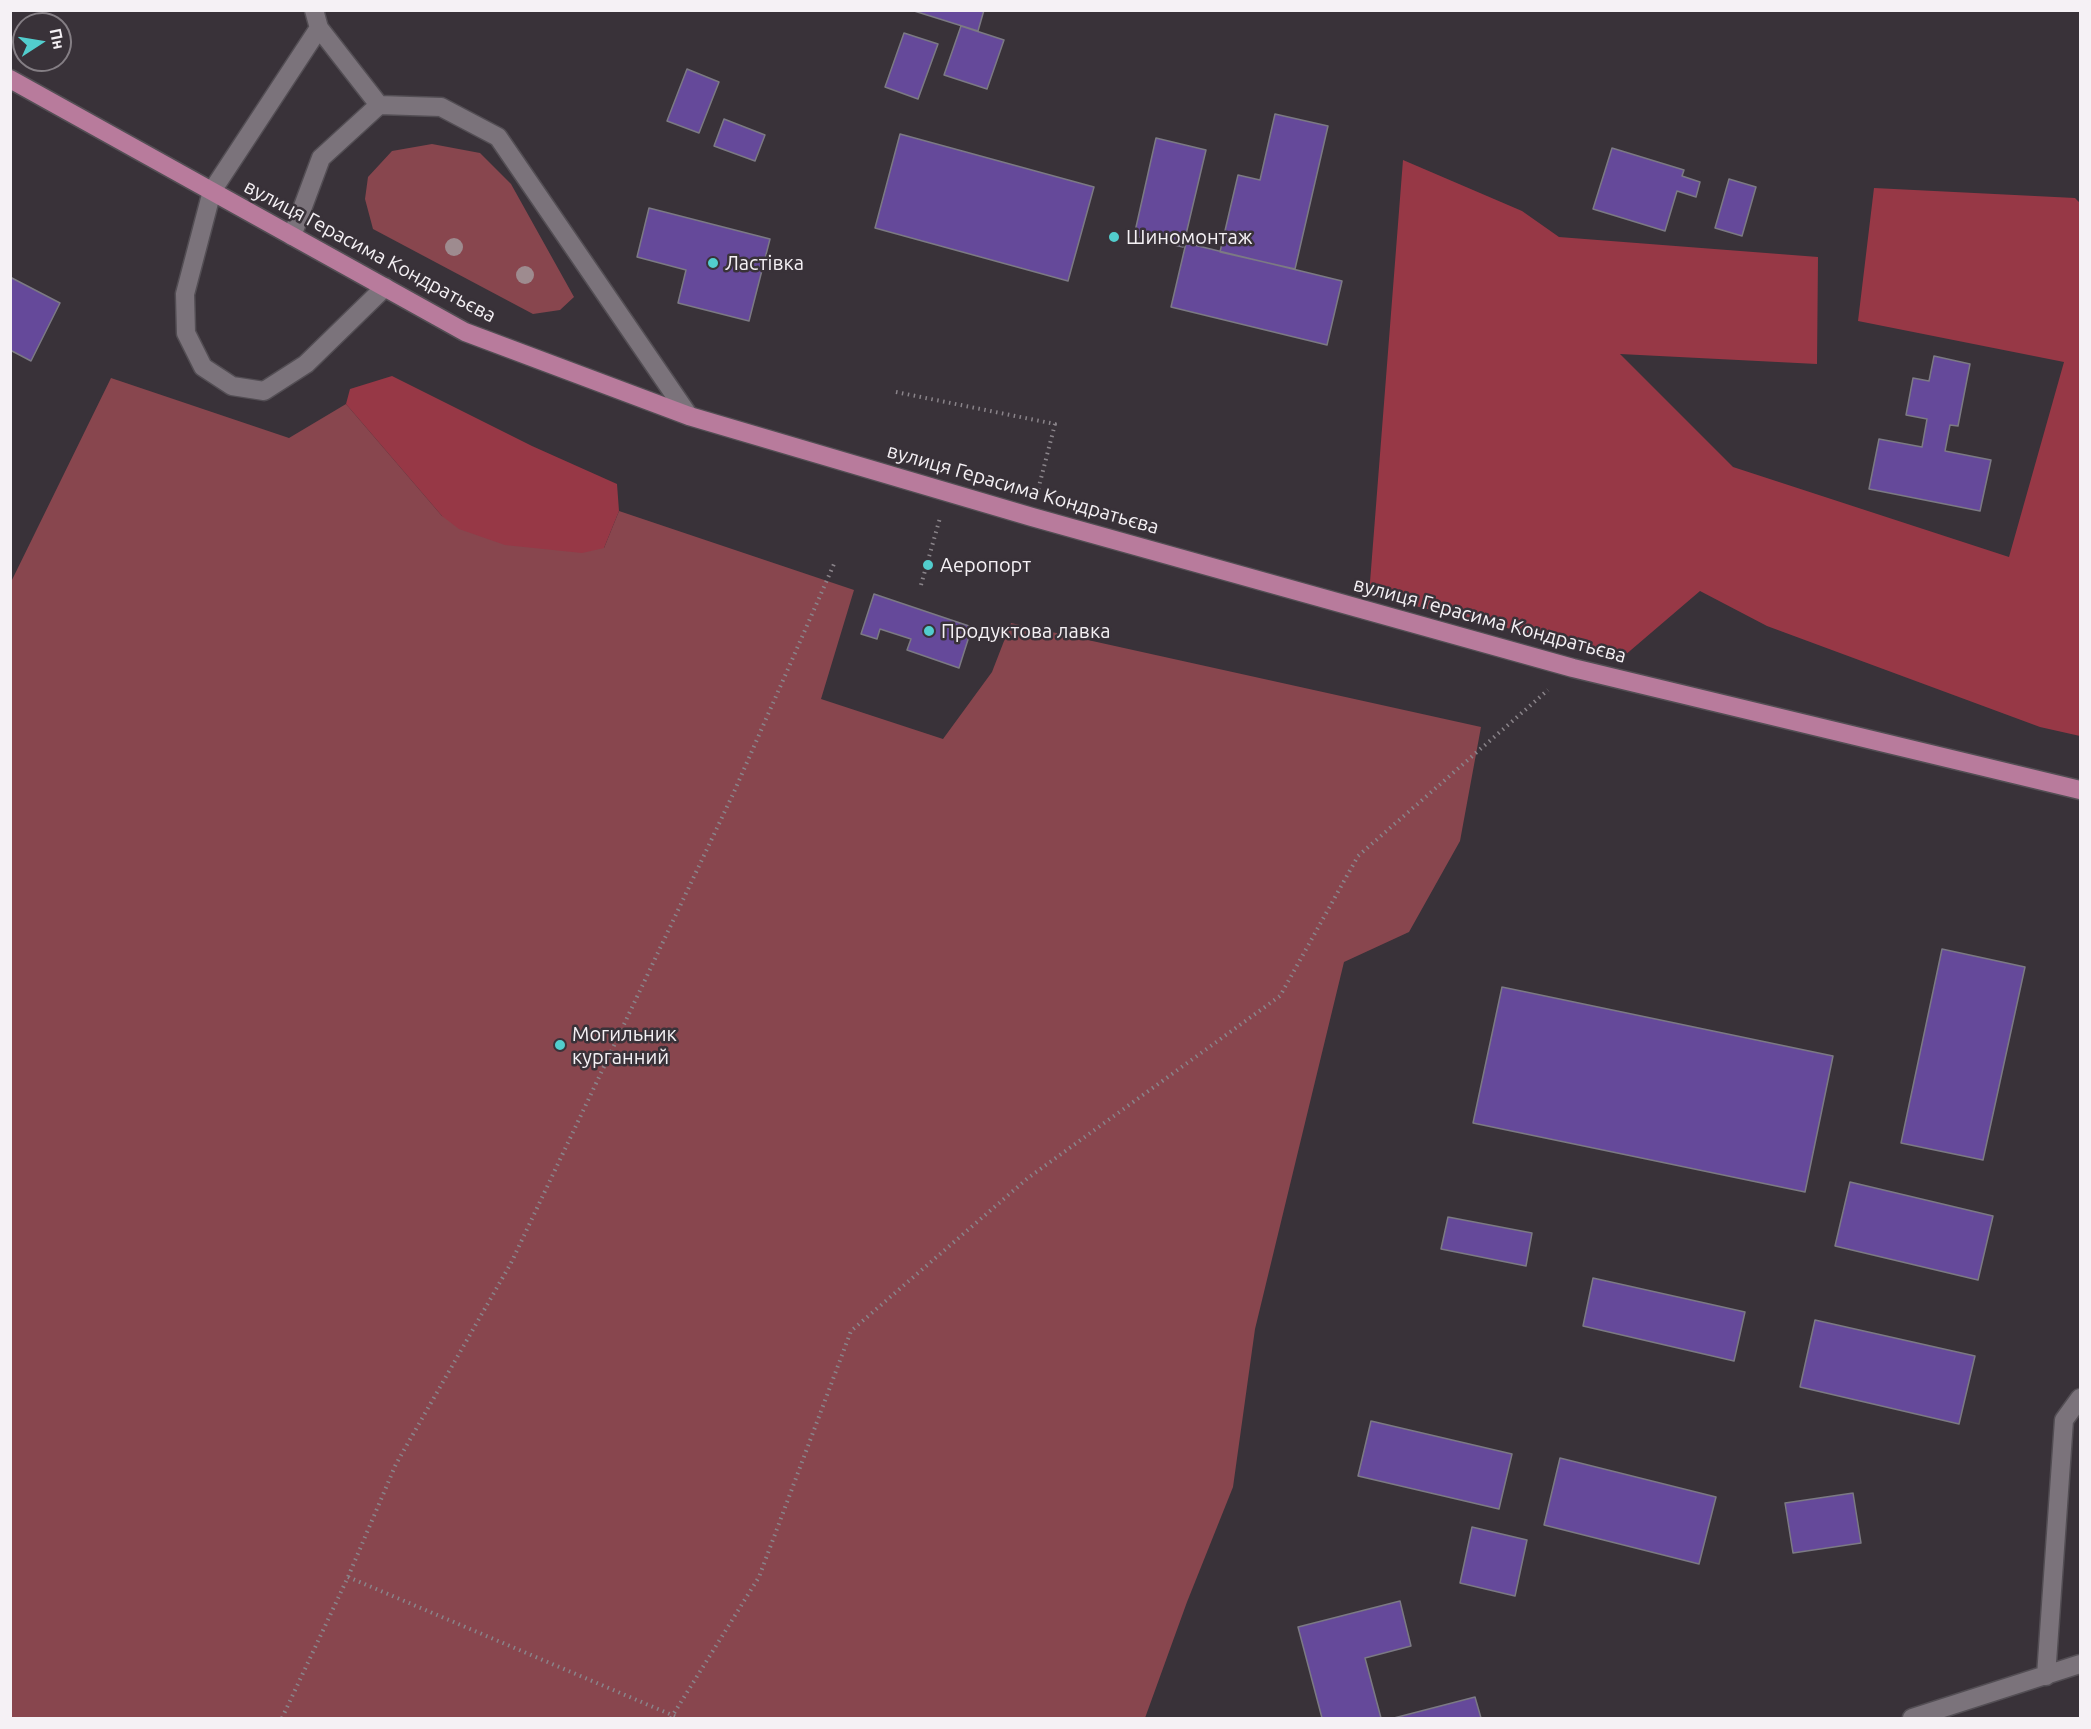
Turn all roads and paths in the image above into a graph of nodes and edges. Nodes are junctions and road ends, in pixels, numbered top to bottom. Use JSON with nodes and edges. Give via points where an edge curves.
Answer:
{"nodes":[{"id":1,"x":317,"y":19,"type":"edge"},
{"id":2,"x":10,"y":79,"type":"edge"},
{"id":3,"x":379,"y":105,"type":"junction"},
{"id":4,"x":212,"y":192,"type":"junction"},
{"id":5,"x":292,"y":236,"type":"junction"},
{"id":6,"x":385,"y":287,"type":"junction"},
{"id":7,"x":896,"y":392,"type":"dead end"},
{"id":8,"x":689,"y":416,"type":"junction"},
{"id":9,"x":947,"y":491,"type":"junction"},
{"id":10,"x":1032,"y":517,"type":"junction"},
{"id":11,"x":834,"y":564,"type":"dead end"},
{"id":12,"x":921,"y":585,"type":"dead end"},
{"id":13,"x":1573,"y":668,"type":"junction"},
{"id":14,"x":2080,"y":790,"type":"edge"},
{"id":15,"x":2080,"y":1398,"type":"edge"},
{"id":16,"x":348,"y":1577,"type":"junction"},
{"id":17,"x":2080,"y":1664,"type":"edge"},
{"id":18,"x":2046,"y":1676,"type":"junction"},
{"id":19,"x":671,"y":1717,"type":"edge"},
{"id":20,"x":282,"y":1719,"type":"edge"},
{"id":21,"x":679,"y":1719,"type":"edge"},
{"id":22,"x":1912,"y":1719,"type":"edge"}],
"edges":[{"from":1,"to":3,"type":"street"},
{"from":1,"to":4,"type":"street"},
{"from":2,"to":4,"type":"main road","name":"вулиця Герасима Кондратьєва"},
{"from":3,"to":5,"type":"street","via":[[321,158]]},
{"from":3,"to":8,"type":"street","via":[[441,107],[498,137]]},
{"from":4,"to":5,"type":"main road","name":"вулиця Герасима Кондратьєва"},
{"from":4,"to":6,"type":"street","via":[[185,294],[186,333],[202,367],[232,386],[264,391],[306,364]]},
{"from":5,"to":6,"type":"main road","name":"вулиця Герасима Кондратьєва"},
{"from":6,"to":8,"type":"main road","name":"вулиця Герасима Кондратьєва","via":[[465,332]]},
{"from":7,"to":10,"type":"path","via":[[1055,424]]},
{"from":8,"to":9,"type":"main road","name":"вулиця Герасима Кондратьєва"},
{"from":9,"to":10,"type":"main road","name":"вулиця Герасима Кондратьєва"},
{"from":9,"to":12,"type":"path"},
{"from":10,"to":13,"type":"main road","name":"вулиця Герасима Кондратьєва"},
{"from":11,"to":16,"type":"path","via":[[734,792],[511,1263],[396,1464]]},
{"from":13,"to":14,"type":"main road","name":"вулиця Герасима Кондратьєва"},
{"from":13,"to":19,"type":"path","via":[[1358,856],[1280,996],[1028,1178],[851,1331],[759,1577]]},
{"from":15,"to":18,"type":"street","via":[[2064,1420]]},
{"from":16,"to":19,"type":"path"},
{"from":16,"to":20,"type":"path"},
{"from":17,"to":18,"type":"street"},
{"from":18,"to":22,"type":"street"},
{"from":19,"to":21,"type":"path"}]}
